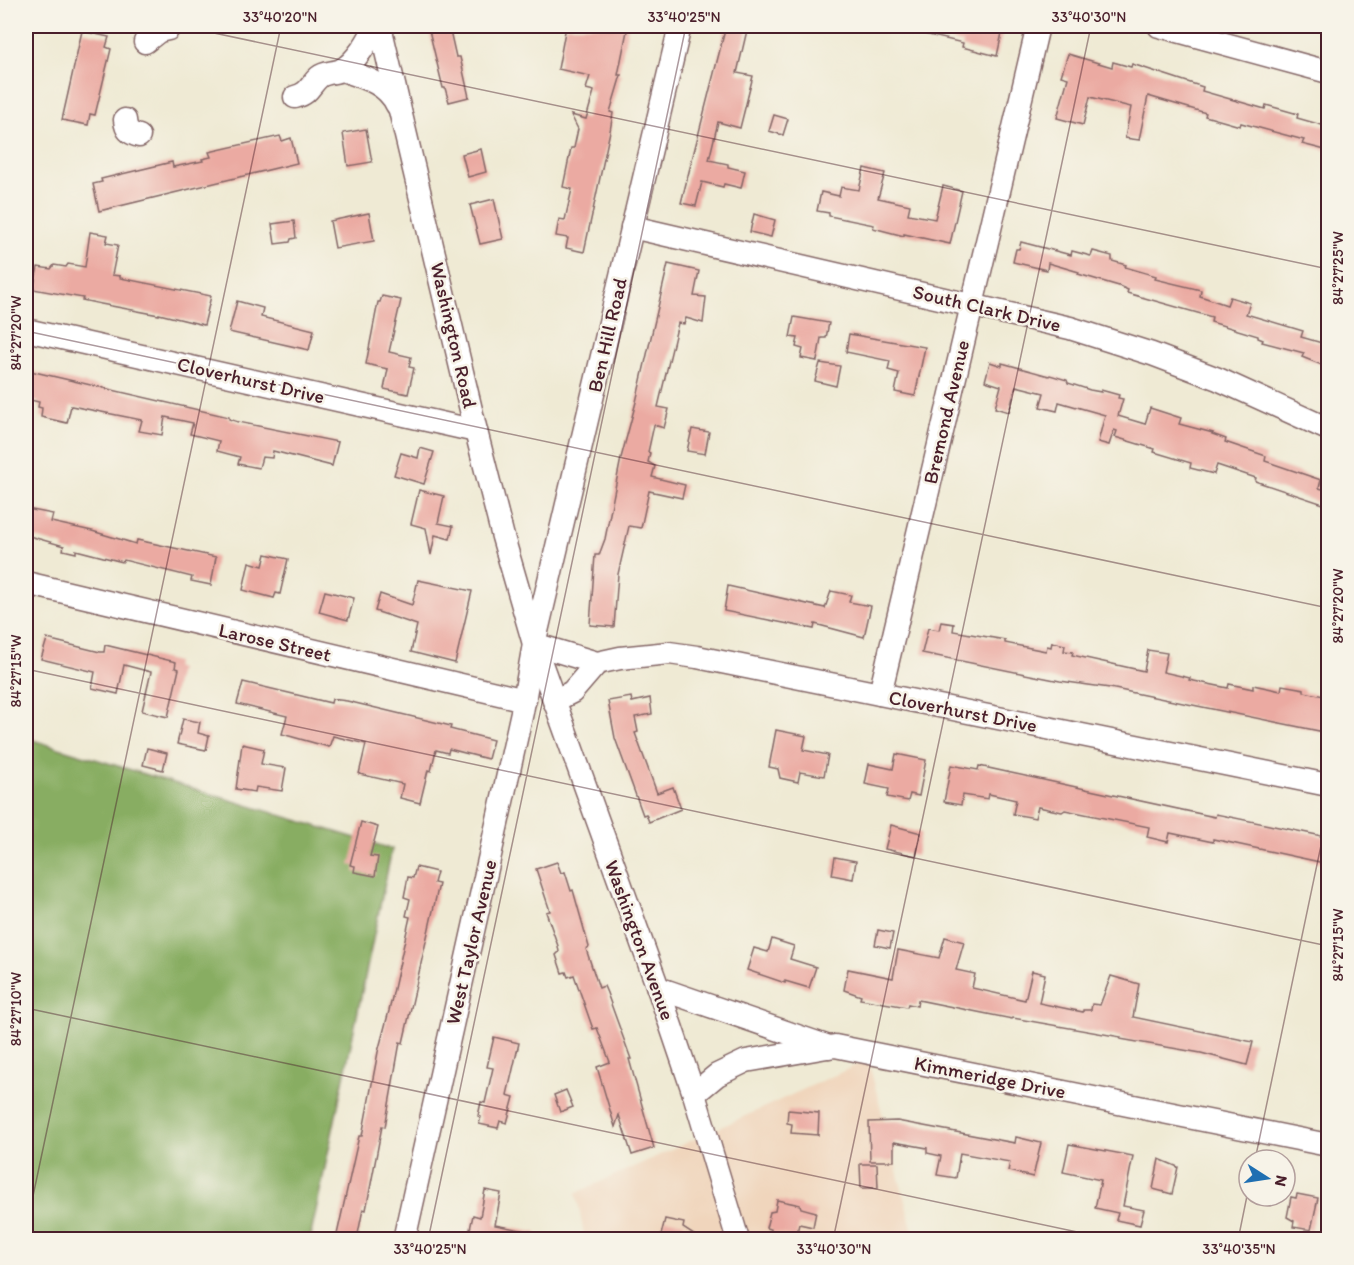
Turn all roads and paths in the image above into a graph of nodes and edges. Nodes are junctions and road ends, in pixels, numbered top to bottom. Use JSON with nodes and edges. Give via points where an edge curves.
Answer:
{"nodes":[{"id":1,"x":374,"y":26,"type":"edge"},
{"id":2,"x":380,"y":26,"type":"edge"},
{"id":3,"x":680,"y":26,"type":"edge"},
{"id":4,"x":1038,"y":26,"type":"edge"},
{"id":5,"x":1158,"y":26,"type":"edge"},
{"id":6,"x":168,"y":29,"type":"dead end"},
{"id":7,"x":145,"y":42,"type":"dead end"},
{"id":8,"x":322,"y":69,"type":"junction"},
{"id":9,"x":1329,"y":72,"type":"edge"},
{"id":10,"x":295,"y":97,"type":"dead end"},
{"id":11,"x":401,"y":114,"type":"junction"},
{"id":12,"x":633,"y":227,"type":"junction"},
{"id":13,"x":972,"y":304,"type":"junction"},
{"id":14,"x":26,"y":330,"type":"edge"},
{"id":15,"x":1329,"y":429,"type":"edge"},
{"id":16,"x":477,"y":431,"type":"junction"},
{"id":17,"x":26,"y":583,"type":"edge"},
{"id":18,"x":534,"y":644,"type":"junction"},
{"id":19,"x":597,"y":663,"type":"junction"},
{"id":20,"x":880,"y":694,"type":"junction"},
{"id":21,"x":525,"y":700,"type":"junction"},
{"id":22,"x":554,"y":701,"type":"junction"},
{"id":23,"x":1329,"y":785,"type":"edge"},
{"id":24,"x":658,"y":987,"type":"junction"},
{"id":25,"x":829,"y":1047,"type":"junction"},
{"id":26,"x":694,"y":1094,"type":"junction"},
{"id":27,"x":1329,"y":1145,"type":"edge"},
{"id":28,"x":404,"y":1239,"type":"edge"},
{"id":29,"x":738,"y":1239,"type":"edge"}],
"edges":[{"from":1,"to":8,"type":"street","via":[[364,47]]},
{"from":2,"to":11,"type":"street","name":"Washington Road"},
{"from":3,"to":12,"type":"street","name":"Ben Hill Road"},
{"from":4,"to":13,"type":"street","name":"Bremond Avenue"},
{"from":5,"to":9,"type":"street"},
{"from":6,"to":7,"type":"street","via":[[151,35]]},
{"from":8,"to":10,"type":"street","via":[[305,94]]},
{"from":8,"to":11,"type":"street","via":[[369,79],[384,88]]},
{"from":11,"to":16,"type":"street","name":"Washington Road"},
{"from":12,"to":13,"type":"street","name":"South Clark Drive"},
{"from":12,"to":18,"type":"street","name":"Ben Hill Road"},
{"from":13,"to":15,"type":"street","name":"South Clark Drive","via":[[1070,328],[1152,354]]},
{"from":13,"to":20,"type":"street","name":"Bremond Avenue"},
{"from":14,"to":16,"type":"street","name":"Cloverhurst Drive"},
{"from":16,"to":18,"type":"street","name":"Washington Road"},
{"from":17,"to":21,"type":"street","name":"Larose Street"},
{"from":18,"to":19,"type":"street","name":"Cloverhurst Drive"},
{"from":18,"to":21,"type":"street","name":"West Taylor Avenue"},
{"from":18,"to":22,"type":"street","name":"Washington Avenue"},
{"from":19,"to":20,"type":"street","name":"Cloverhurst Drive","via":[[669,654],[697,657]]},
{"from":19,"to":22,"type":"street","via":[[572,692]]},
{"from":20,"to":23,"type":"street","name":"Cloverhurst Drive"},
{"from":21,"to":28,"type":"street","name":"West Taylor Avenue"},
{"from":22,"to":24,"type":"street","name":"Washington Avenue"},
{"from":24,"to":25,"type":"street","name":"Kimmeridge Drive"},
{"from":24,"to":26,"type":"street","name":"Washington Avenue"},
{"from":25,"to":26,"type":"street","via":[[746,1061],[717,1075]]},
{"from":25,"to":27,"type":"street","name":"Kimmeridge Drive"},
{"from":26,"to":29,"type":"street","name":"Washington Avenue"}]}
